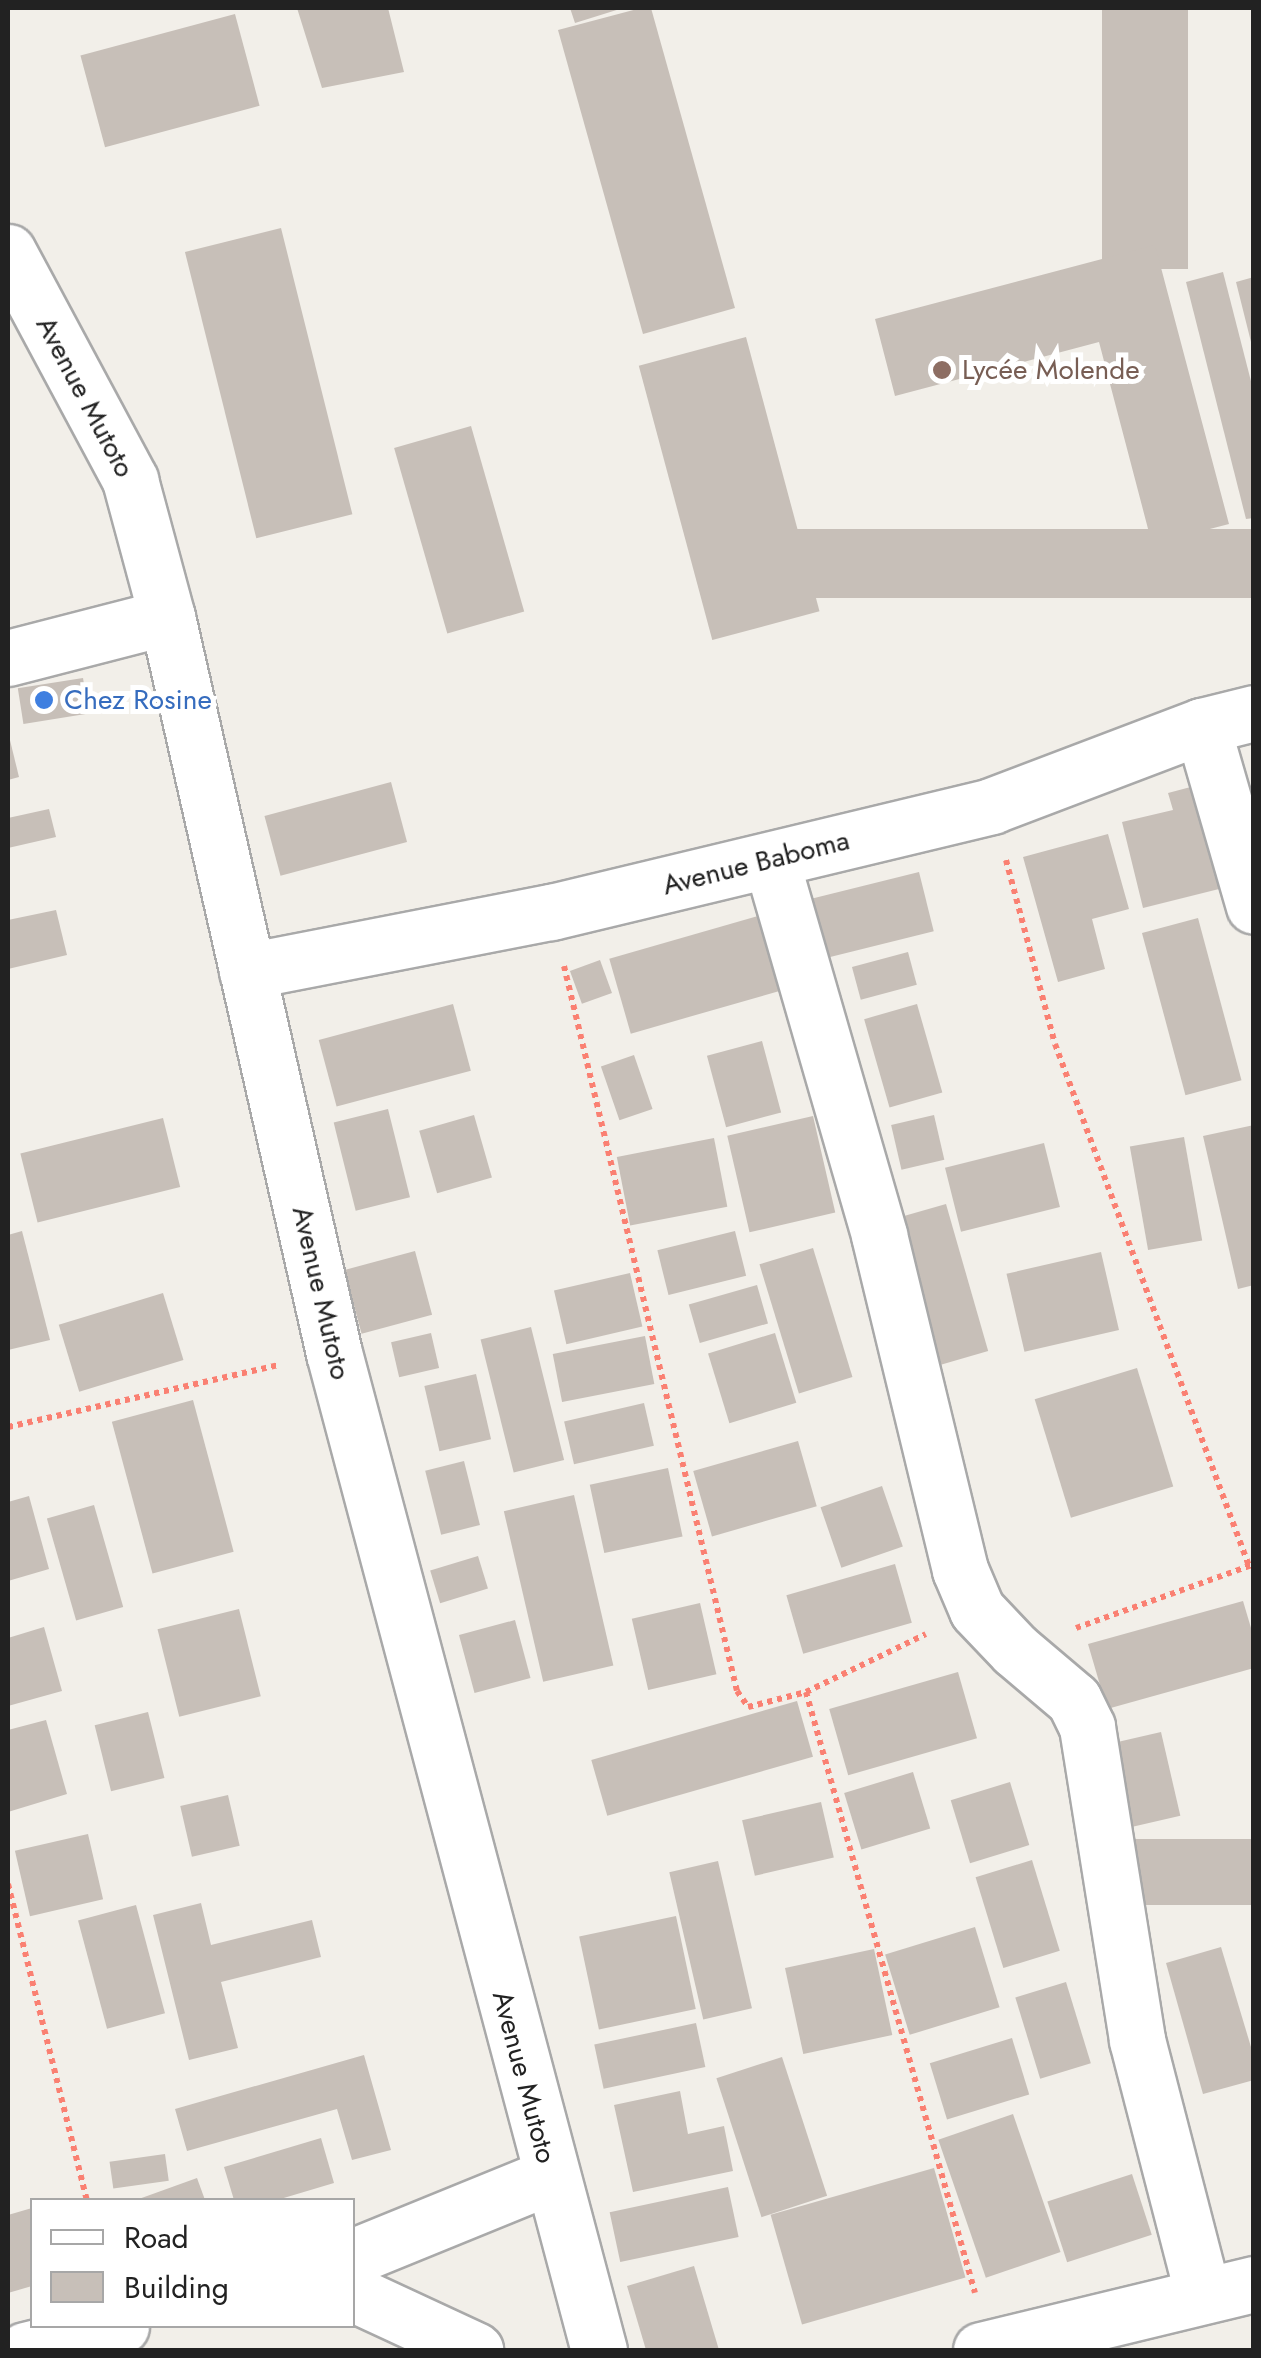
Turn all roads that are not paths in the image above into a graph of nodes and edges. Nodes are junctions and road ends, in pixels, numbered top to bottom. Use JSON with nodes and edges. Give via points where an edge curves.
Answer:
{"nodes":[{"id":1,"x":8,"y":252,"type":"edge"},
{"id":2,"x":166,"y":617,"type":"junction"},
{"id":3,"x":8,"y":658,"type":"edge"},
{"id":4,"x":1228,"y":720,"type":"edge"},
{"id":5,"x":771,"y":860,"type":"junction"},
{"id":6,"x":1254,"y":906,"type":"edge"},
{"id":7,"x":247,"y":971,"type":"junction"},
{"id":8,"x":550,"y":2176,"type":"junction"},
{"id":9,"x":355,"y":2256,"type":"edge"},
{"id":10,"x":1228,"y":2290,"type":"edge"},
{"id":11,"x":355,"y":2294,"type":"edge"},
{"id":12,"x":101,"y":2337,"type":"edge"},
{"id":13,"x":986,"y":2349,"type":"edge"},
{"id":14,"x":25,"y":2350,"type":"edge"},
{"id":15,"x":475,"y":2350,"type":"edge"},
{"id":16,"x":599,"y":2350,"type":"edge"}],
"edges":[{"from":1,"to":2,"type":"street","name":"Avenue Mutoto","via":[[130,480]]},
{"from":2,"to":3,"type":"street"},
{"from":2,"to":7,"type":"street","name":"Avenue Mutoto"},
{"from":4,"to":5,"type":"street","name":"Avenue Baboma","via":[[991,806]]},
{"from":4,"to":6,"type":"street"},
{"from":5,"to":7,"type":"street","name":"Avenue Baboma","via":[[551,912]]},
{"from":5,"to":10,"type":"street","via":[[879,1235],[960,1570],[977,1610],[1074,1700],[1087,1727],[1138,2040]]},
{"from":7,"to":8,"type":"street","name":"Avenue Mutoto","via":[[334,1353]]},
{"from":8,"to":9,"type":"street"},
{"from":8,"to":16,"type":"street","name":"Avenue Mutoto"},
{"from":10,"to":13,"type":"street"},
{"from":11,"to":15,"type":"street"},
{"from":12,"to":14,"type":"street"}]}
